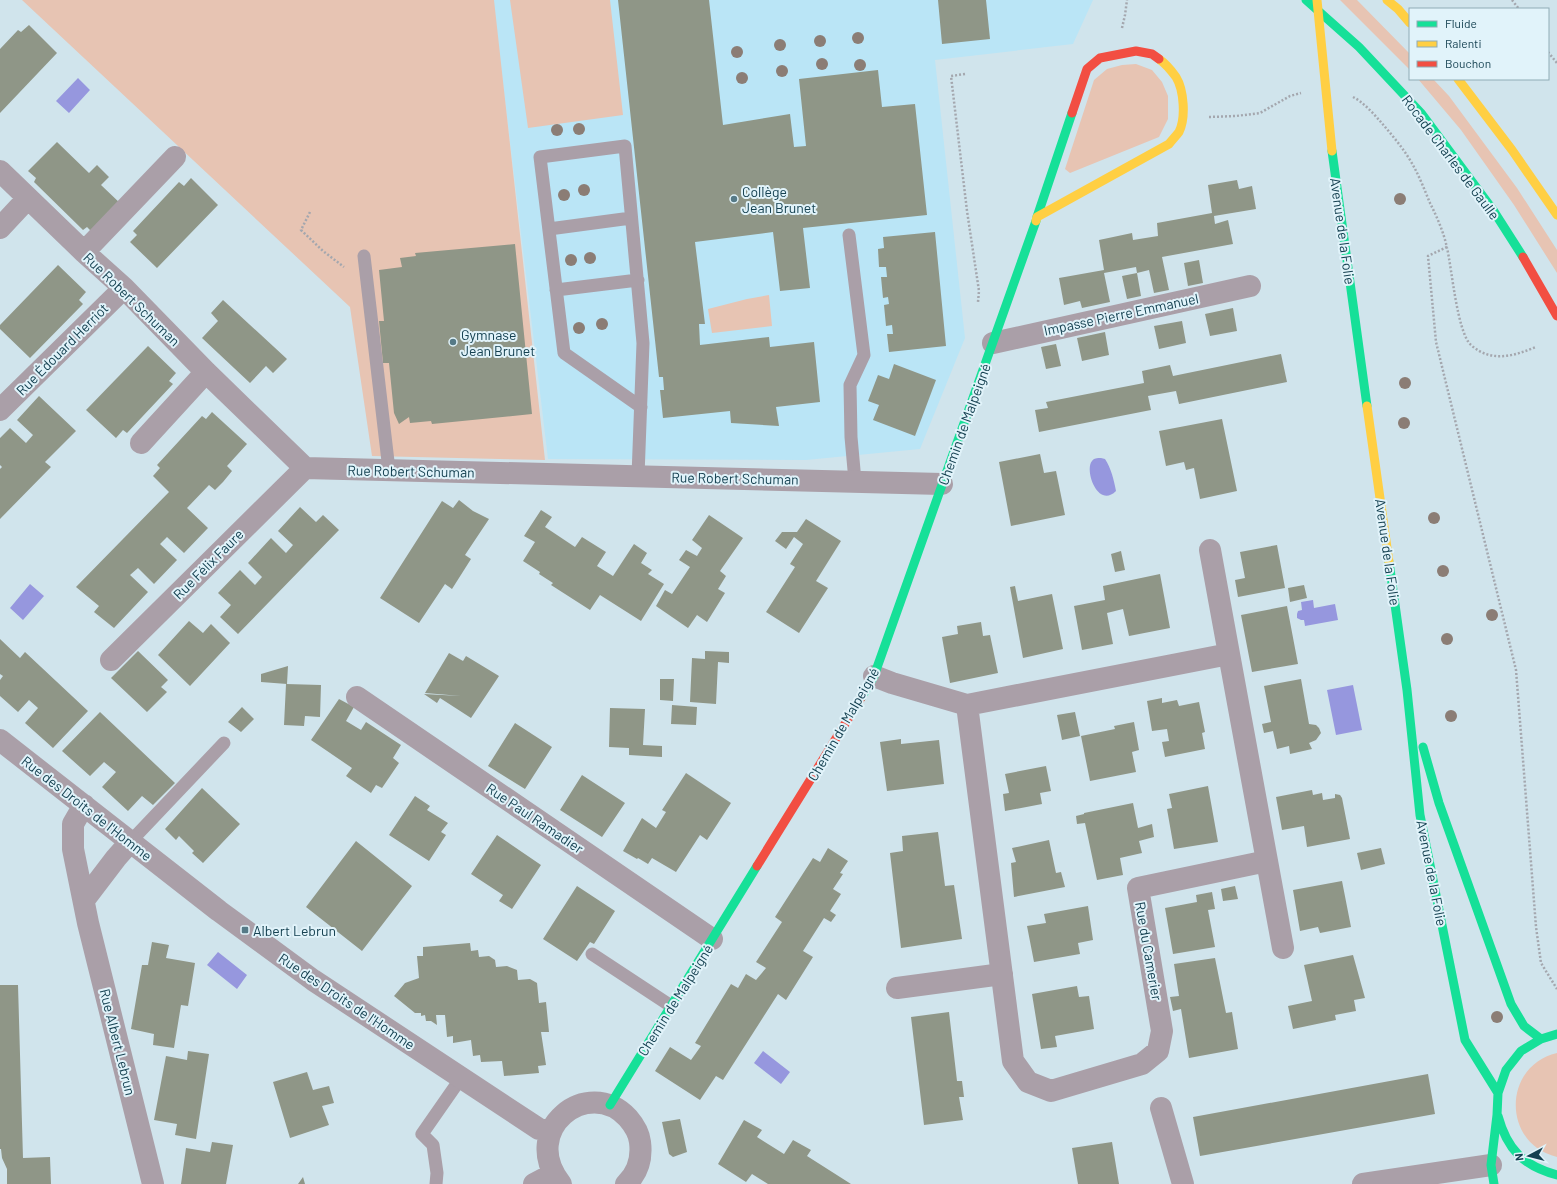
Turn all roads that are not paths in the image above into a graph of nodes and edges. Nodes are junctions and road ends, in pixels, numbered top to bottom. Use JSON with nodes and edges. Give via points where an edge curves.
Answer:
{"nodes":[{"id":1,"x":1306,"y":0,"type":"edge"},
{"id":2,"x":1317,"y":0,"type":"edge"},
{"id":3,"x":1388,"y":0,"type":"edge"},
{"id":4,"x":1409,"y":22,"type":"edge"},
{"id":5,"x":1459,"y":80,"type":"edge"},
{"id":6,"x":176,"y":157,"type":"dead end"},
{"id":7,"x":0,"y":171,"type":"edge"},
{"id":8,"x":28,"y":198,"type":"junction"},
{"id":9,"x":1557,"y":215,"type":"edge"},
{"id":10,"x":1037,"y":217,"type":"junction"},
{"id":11,"x":632,"y":218,"type":"junction"},
{"id":12,"x":0,"y":228,"type":"edge"},
{"id":13,"x":549,"y":229,"type":"junction"},
{"id":14,"x":849,"y":235,"type":"dead end"},
{"id":15,"x":84,"y":252,"type":"junction"},
{"id":16,"x":364,"y":256,"type":"dead end"},
{"id":17,"x":638,"y":280,"type":"junction"},
{"id":18,"x":1250,"y":286,"type":"dead end"},
{"id":19,"x":124,"y":288,"type":"junction"},
{"id":20,"x":556,"y":290,"type":"junction"},
{"id":21,"x":1557,"y":316,"type":"edge"},
{"id":22,"x":993,"y":343,"type":"junction"},
{"id":23,"x":206,"y":372,"type":"junction"},
{"id":24,"x":641,"y":407,"type":"junction"},
{"id":25,"x":0,"y":410,"type":"edge"},
{"id":26,"x":141,"y":443,"type":"dead end"},
{"id":27,"x":304,"y":468,"type":"junction"},
{"id":28,"x":389,"y":470,"type":"junction"},
{"id":29,"x":638,"y":476,"type":"junction"},
{"id":30,"x":855,"y":481,"type":"junction"},
{"id":31,"x":942,"y":484,"type":"junction"},
{"id":32,"x":1210,"y":550,"type":"dead end"},
{"id":33,"x":1229,"y":654,"type":"junction"},
{"id":34,"x":111,"y":660,"type":"dead end"},
{"id":35,"x":874,"y":676,"type":"junction"},
{"id":36,"x":1407,"y":690,"type":"junction"},
{"id":37,"x":357,"y":697,"type":"dead end"},
{"id":38,"x":967,"y":705,"type":"junction"},
{"id":39,"x":0,"y":740,"type":"edge"},
{"id":40,"x":224,"y":743,"type":"dead end"},
{"id":41,"x":84,"y":805,"type":"junction"},
{"id":42,"x":131,"y":841,"type":"junction"},
{"id":43,"x":1267,"y":861,"type":"junction"},
{"id":44,"x":84,"y":900,"type":"junction"},
{"id":45,"x":712,"y":939,"type":"junction"},
{"id":46,"x":1283,"y":948,"type":"dead end"},
{"id":47,"x":592,"y":954,"type":"dead end"},
{"id":48,"x":1002,"y":974,"type":"junction"},
{"id":49,"x":897,"y":988,"type":"dead end"},
{"id":50,"x":671,"y":1006,"type":"junction"},
{"id":51,"x":1557,"y":1034,"type":"edge"},
{"id":52,"x":1541,"y":1039,"type":"junction"},
{"id":53,"x":461,"y":1078,"type":"junction"},
{"id":54,"x":1498,"y":1093,"type":"junction"},
{"id":55,"x":610,"y":1105,"type":"junction"},
{"id":56,"x":1161,"y":1108,"type":"dead end"},
{"id":57,"x":1498,"y":1115,"type":"junction"},
{"id":58,"x":551,"y":1131,"type":"junction"},
{"id":59,"x":1493,"y":1175,"type":"edge"},
{"id":60,"x":1557,"y":1175,"type":"edge"},
{"id":61,"x":549,"y":1181,"type":"edge"},
{"id":62,"x":1557,"y":1182,"type":"edge"},
{"id":63,"x":630,"y":1183,"type":"edge"},
{"id":64,"x":1374,"y":1183,"type":"edge"},
{"id":65,"x":153,"y":1184,"type":"edge"},
{"id":66,"x":436,"y":1184,"type":"edge"},
{"id":67,"x":1183,"y":1184,"type":"edge"},
{"id":68,"x":1554,"y":1184,"type":"edge"}],
"edges":[{"from":1,"to":21,"type":"main road","name":"Rocade Charles de Gaulle","via":[[1359,47],[1421,113],[1493,210]]},
{"from":2,"to":36,"type":"main road","name":"Avenue de la Folie","bridge":true,"via":[[1332,151]]},
{"from":3,"to":4,"type":"main road"},
{"from":5,"to":9,"type":"main road"},
{"from":6,"to":15,"type":"street"},
{"from":7,"to":8,"type":"street","name":"Rue Robert Schuman"},
{"from":8,"to":12,"type":"street"},
{"from":8,"to":15,"type":"street","name":"Rue Robert Schuman"},
{"from":10,"to":10,"type":"main road","name":"Chemin de Malpeigné","via":[[1169,144],[1179,131],[1183,118],[1183,97],[1177,78],[1166,64],[1152,54],[1136,51],[1100,58],[1087,68]]},
{"from":10,"to":22,"type":"main road","name":"Chemin de Malpeigné"},
{"from":11,"to":13,"type":"lane"},
{"from":11,"to":13,"type":"lane","via":[[625,146],[540,157]]},
{"from":11,"to":17,"type":"lane"},
{"from":13,"to":20,"type":"lane"},
{"from":14,"to":30,"type":"lane","via":[[864,355],[850,385]]},
{"from":15,"to":19,"type":"street","name":"Rue Robert Schuman"},
{"from":16,"to":28,"type":"lane"},
{"from":17,"to":20,"type":"lane"},
{"from":17,"to":24,"type":"lane","via":[[644,343]]},
{"from":18,"to":22,"type":"street","name":"Impasse Pierre Emmanuel"},
{"from":19,"to":23,"type":"street","name":"Rue Robert Schuman"},
{"from":19,"to":25,"type":"street","name":"Rue Édouard Herriot"},
{"from":20,"to":24,"type":"lane","via":[[564,353]]},
{"from":22,"to":31,"type":"main road","name":"Chemin de Malpeigné"},
{"from":23,"to":26,"type":"street"},
{"from":23,"to":27,"type":"street","name":"Rue Robert Schuman"},
{"from":24,"to":29,"type":"lane"},
{"from":27,"to":28,"type":"street","name":"Rue Robert Schuman"},
{"from":27,"to":34,"type":"street","name":"Rue Félix Faure"},
{"from":28,"to":29,"type":"street","name":"Rue Robert Schuman"},
{"from":29,"to":30,"type":"street","name":"Rue Robert Schuman"},
{"from":30,"to":31,"type":"street","name":"Rue Robert Schuman"},
{"from":31,"to":35,"type":"main road","name":"Chemin de Malpeigné"},
{"from":32,"to":33,"type":"street"},
{"from":33,"to":38,"type":"street"},
{"from":33,"to":43,"type":"street"},
{"from":35,"to":38,"type":"street"},
{"from":35,"to":45,"type":"main road","name":"Chemin de Malpeigné"},
{"from":36,"to":52,"type":"main road","via":[[1439,803],[1510,1004],[1524,1026]]},
{"from":36,"to":54,"type":"main road","name":"Avenue de la Folie","via":[[1420,815],[1465,1040]]},
{"from":37,"to":45,"type":"street","name":"Rue Paul Ramadier"},
{"from":38,"to":48,"type":"street","name":"Rue du Camerier"},
{"from":39,"to":41,"type":"street","name":"Rue des Droits de l'Homme"},
{"from":40,"to":42,"type":"lane"},
{"from":41,"to":42,"type":"street","name":"Rue des Droits de l'Homme"},
{"from":41,"to":44,"type":"street","name":"Rue Albert Lebrun","via":[[73,824],[73,849]]},
{"from":42,"to":44,"type":"street"},
{"from":42,"to":53,"type":"street","name":"Rue des Droits de l'Homme","via":[[312,980]]},
{"from":43,"to":46,"type":"street"},
{"from":43,"to":48,"type":"street","name":"Rue du Camerier","via":[[1138,888],[1162,1031],[1158,1051],[1142,1064],[1051,1091],[1028,1082],[1013,1061]]},
{"from":44,"to":65,"type":"street","name":"Rue Albert Lebrun"},
{"from":45,"to":50,"type":"main road","name":"Chemin de Malpeigné"},
{"from":47,"to":50,"type":"lane"},
{"from":48,"to":49,"type":"street"},
{"from":50,"to":55,"type":"main road","name":"Chemin de Malpeigné"},
{"from":51,"to":52,"type":"main road"},
{"from":52,"to":54,"type":"main road","via":[[1521,1051],[1506,1070]]},
{"from":53,"to":58,"type":"street","name":"Rue des Droits de l'Homme","via":[[539,1129]]},
{"from":53,"to":66,"type":"lane","via":[[422,1134],[433,1145]]},
{"from":54,"to":57,"type":"main road"},
{"from":55,"to":58,"type":"street","via":[[587,1103],[575,1107],[561,1117]]},
{"from":55,"to":63,"type":"street","via":[[634,1124],[640,1138],[640,1160]]},
{"from":56,"to":67,"type":"street"},
{"from":57,"to":59,"type":"main road"},
{"from":57,"to":60,"type":"main road","via":[[1505,1138],[1520,1158],[1540,1171]]},
{"from":58,"to":61,"type":"street","via":[[547,1145]]},
{"from":59,"to":64,"type":"street"},
{"from":62,"to":68,"type":"main road"}]}
